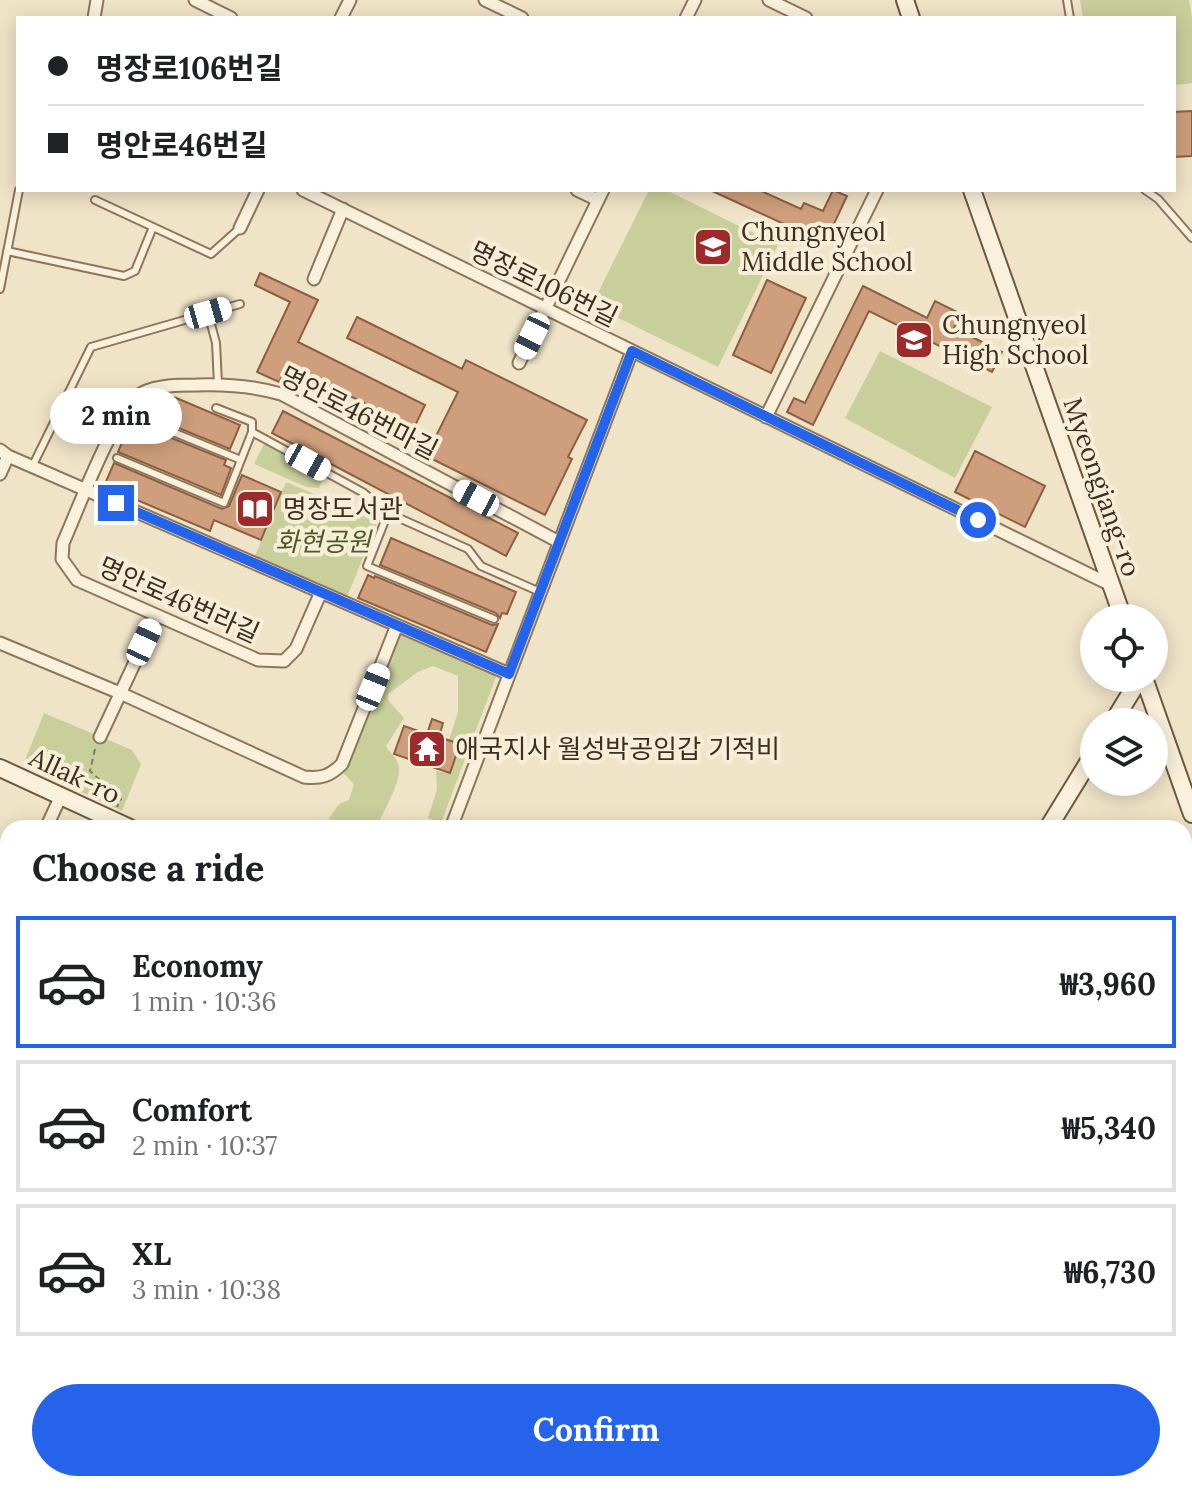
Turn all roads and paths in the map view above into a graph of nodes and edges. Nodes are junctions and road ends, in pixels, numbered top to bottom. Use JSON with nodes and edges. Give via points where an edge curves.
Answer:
{"nodes":[{"id":1,"x":195,"y":0,"type":"edge"},
{"id":2,"x":485,"y":0,"type":"edge"},
{"id":3,"x":769,"y":0,"type":"edge"},
{"id":4,"x":227,"y":16,"type":"edge"},
{"id":5,"x":518,"y":16,"type":"edge"},
{"id":6,"x":802,"y":16,"type":"edge"},
{"id":7,"x":19,"y":192,"type":"edge"},
{"id":8,"x":257,"y":192,"type":"edge"},
{"id":9,"x":307,"y":192,"type":"edge"},
{"id":10,"x":876,"y":192,"type":"edge"},
{"id":11,"x":973,"y":192,"type":"edge"},
{"id":12,"x":1148,"y":192,"type":"edge"},
{"id":13,"x":600,"y":195,"type":"edge"},
{"id":14,"x":95,"y":200,"type":"dead end"},
{"id":15,"x":343,"y":209,"type":"junction"},
{"id":16,"x":153,"y":227,"type":"junction"},
{"id":17,"x":240,"y":228,"type":"joint"},
{"id":18,"x":1192,"y":238,"type":"edge"},
{"id":19,"x":7,"y":251,"type":"junction"},
{"id":20,"x":314,"y":279,"type":"dead end"},
{"id":21,"x":0,"y":289,"type":"edge"},
{"id":22,"x":240,"y":304,"type":"dead end"},
{"id":23,"x":545,"y":308,"type":"junction"},
{"id":24,"x":208,"y":313,"type":"junction"},
{"id":25,"x":632,"y":351,"type":"junction"},
{"id":26,"x":519,"y":363,"type":"dead end"},
{"id":27,"x":218,"y":384,"type":"junction"},
{"id":28,"x":216,"y":408,"type":"dead end"},
{"id":29,"x":134,"y":416,"type":"dead end"},
{"id":30,"x":766,"y":417,"type":"junction"},
{"id":31,"x":252,"y":432,"type":"junction"},
{"id":32,"x":4,"y":453,"type":"edge"},
{"id":33,"x":117,"y":458,"type":"dead end"},
{"id":34,"x":241,"y":460,"type":"junction"},
{"id":35,"x":32,"y":467,"type":"junction"},
{"id":36,"x":0,"y":474,"type":"edge"},
{"id":37,"x":87,"y":491,"type":"junction"},
{"id":38,"x":388,"y":513,"type":"junction"},
{"id":39,"x":559,"y":542,"type":"junction"},
{"id":40,"x":1111,"y":585,"type":"junction"},
{"id":41,"x":321,"y":592,"type":"junction"},
{"id":42,"x":541,"y":592,"type":"junction"},
{"id":43,"x":1118,"y":604,"type":"edge"},
{"id":44,"x":156,"y":617,"type":"junction"},
{"id":45,"x":494,"y":619,"type":"dead end"},
{"id":46,"x":397,"y":625,"type":"junction"},
{"id":47,"x":0,"y":643,"type":"edge"},
{"id":48,"x":509,"y":674,"type":"junction"},
{"id":49,"x":1147,"y":692,"type":"edge"},
{"id":50,"x":120,"y":693,"type":"junction"},
{"id":51,"x":100,"y":737,"type":"joint"},
{"id":52,"x":0,"y":768,"type":"edge"},
{"id":53,"x":1080,"y":776,"type":"edge"},
{"id":54,"x":61,"y":796,"type":"junction"},
{"id":55,"x":116,"y":809,"type":"dead end"},
{"id":56,"x":1192,"y":814,"type":"edge"},
{"id":57,"x":50,"y":820,"type":"edge"},
{"id":58,"x":113,"y":820,"type":"edge"},
{"id":59,"x":454,"y":820,"type":"edge"},
{"id":60,"x":1053,"y":820,"type":"edge"}],
"edges":[{"from":1,"to":4,"type":"street"},
{"from":2,"to":5,"type":"street"},
{"from":3,"to":6,"type":"street"},
{"from":7,"to":19,"type":"lane"},
{"from":8,"to":17,"type":"street"},
{"from":9,"to":15,"type":"street","name":"명장로106번길"},
{"from":10,"to":30,"type":"street"},
{"from":11,"to":40,"type":"main road","name":"Myeongjang-ro"},
{"from":12,"to":18,"type":"lane"},
{"from":13,"to":23,"type":"street"},
{"from":14,"to":16,"type":"lane"},
{"from":15,"to":20,"type":"street"},
{"from":15,"to":23,"type":"street","name":"명장로106번길"},
{"from":16,"to":17,"type":"lane","via":[[211,254]]},
{"from":16,"to":19,"type":"lane","via":[[135,271],[124,276]]},
{"from":19,"to":21,"type":"lane"},
{"from":22,"to":24,"type":"lane"},
{"from":23,"to":25,"type":"street","name":"명장로106번길"},
{"from":23,"to":26,"type":"street"},
{"from":24,"to":27,"type":"lane"},
{"from":24,"to":35,"type":"lane","via":[[91,347]]},
{"from":25,"to":30,"type":"street","name":"명장로106번길"},
{"from":25,"to":39,"type":"street"},
{"from":27,"to":37,"type":"street","name":"명안로46번마길","via":[[167,386],[142,393],[123,411]]},
{"from":27,"to":39,"type":"street","name":"명안로46번마길","via":[[281,394]]},
{"from":28,"to":31,"type":"lane","via":[[252,422]]},
{"from":29,"to":34,"type":"lane"},
{"from":30,"to":40,"type":"street","name":"명장로106번길"},
{"from":31,"to":34,"type":"lane"},
{"from":31,"to":38,"type":"lane","via":[[364,493]]},
{"from":32,"to":35,"type":"street"},
{"from":32,"to":36,"type":"street"},
{"from":33,"to":34,"type":"lane","via":[[224,503]]},
{"from":35,"to":37,"type":"street"},
{"from":37,"to":41,"type":"street"},
{"from":37,"to":44,"type":"street","name":"명안로46번라길","via":[[63,543],[62,559],[77,580]]},
{"from":38,"to":42,"type":"lane","via":[[468,549],[481,566]]},
{"from":38,"to":45,"type":"lane","via":[[367,566]]},
{"from":39,"to":42,"type":"street"},
{"from":40,"to":43,"type":"main road","name":"Myeongjang-ro"},
{"from":41,"to":44,"type":"street","name":"명안로46번라길","via":[[296,649],[284,661],[258,660]]},
{"from":41,"to":46,"type":"street"},
{"from":42,"to":48,"type":"street"},
{"from":44,"to":50,"type":"street"},
{"from":46,"to":48,"type":"street"},
{"from":46,"to":50,"type":"street","via":[[342,764],[319,779],[304,777]]},
{"from":47,"to":50,"type":"street"},
{"from":48,"to":59,"type":"street"},
{"from":49,"to":56,"type":"main road"},
{"from":50,"to":51,"type":"street"},
{"from":51,"to":55,"type":"path","via":[[90,771],[121,799]]},
{"from":52,"to":54,"type":"main road","name":"Allak-ro"},
{"from":53,"to":60,"type":"main road"},
{"from":54,"to":57,"type":"street"},
{"from":54,"to":58,"type":"main road","name":"Allak-ro"}]}
